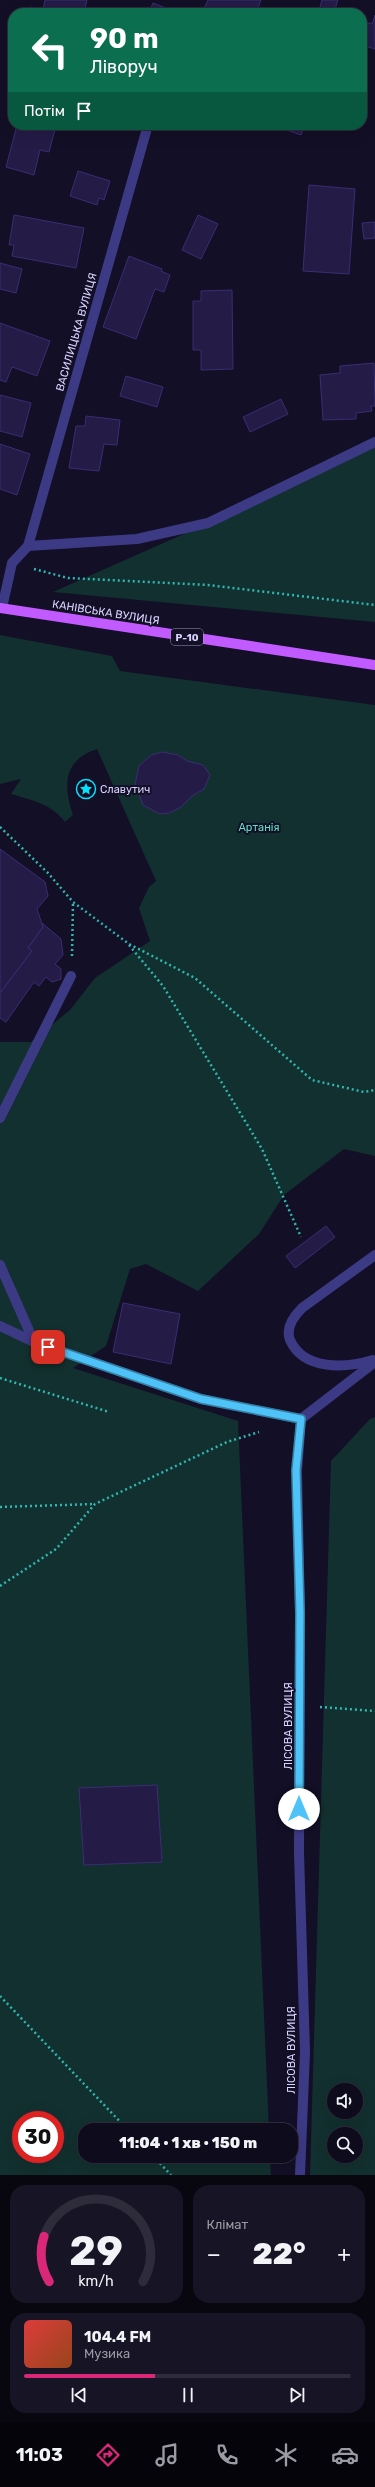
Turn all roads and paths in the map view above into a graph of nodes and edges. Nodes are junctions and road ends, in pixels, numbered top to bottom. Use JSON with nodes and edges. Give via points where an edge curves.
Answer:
{"nodes":[{"id":1,"x":147,"y":130,"type":"edge"},
{"id":2,"x":375,"y":442,"type":"edge"},
{"id":3,"x":28,"y":546,"type":"junction"},
{"id":4,"x":12,"y":564,"type":"junction"},
{"id":5,"x":375,"y":605,"type":"edge"},
{"id":6,"x":1,"y":608,"type":"edge"},
{"id":7,"x":375,"y":665,"type":"edge"},
{"id":8,"x":0,"y":827,"type":"edge"},
{"id":9,"x":73,"y":902,"type":"junction"},
{"id":10,"x":129,"y":944,"type":"junction"},
{"id":11,"x":71,"y":976,"type":"joint"},
{"id":12,"x":375,"y":1090,"type":"edge"},
{"id":13,"x":0,"y":1118,"type":"edge"},
{"id":14,"x":301,"y":1237,"type":"dead end"},
{"id":15,"x":375,"y":1255,"type":"edge"},
{"id":16,"x":0,"y":1265,"type":"edge"},
{"id":17,"x":0,"y":1326,"type":"edge"},
{"id":18,"x":34,"y":1342,"type":"junction"},
{"id":19,"x":375,"y":1361,"type":"edge"},
{"id":20,"x":0,"y":1378,"type":"edge"},
{"id":21,"x":109,"y":1412,"type":"dead end"},
{"id":22,"x":301,"y":1419,"type":"junction"},
{"id":23,"x":263,"y":1431,"type":"dead end"},
{"id":24,"x":95,"y":1504,"type":"junction"},
{"id":25,"x":0,"y":1507,"type":"edge"},
{"id":26,"x":0,"y":1586,"type":"edge"},
{"id":27,"x":300,"y":1705,"type":"junction"},
{"id":28,"x":375,"y":1711,"type":"edge"},
{"id":29,"x":0,"y":1996,"type":"edge"},
{"id":30,"x":121,"y":2123,"type":"edge"},
{"id":31,"x":160,"y":2163,"type":"edge"},
{"id":32,"x":171,"y":2175,"type":"edge"},
{"id":33,"x":300,"y":2175,"type":"edge"}],
"edges":[{"from":1,"to":3,"type":"street","name":"ВАСИЛИЦЬКА ВУЛИЦЯ"},
{"from":2,"to":3,"type":"street","via":[[208,523],[137,539]]},
{"from":3,"to":4,"type":"street","name":"ВАСИЛИЦЬКА ВУЛИЦЯ"},
{"from":4,"to":5,"type":"path","via":[[68,578],[208,585]]},
{"from":4,"to":6,"type":"street","name":"ВАСИЛИЦЬКА ВУЛИЦЯ"},
{"from":6,"to":7,"type":"main road","name":"КАНІВСЬКА ВУЛИЦЯ","number":"Р-10"},
{"from":8,"to":9,"type":"path","via":[[48,873]]},
{"from":9,"to":10,"type":"path"},
{"from":9,"to":11,"type":"path"},
{"from":10,"to":12,"type":"path","via":[[195,978],[312,1080],[364,1092]]},
{"from":10,"to":14,"type":"path","via":[[163,986],[262,1149]]},
{"from":11,"to":13,"type":"street"},
{"from":15,"to":19,"type":"street","via":[[302,1308],[292,1318],[288,1335],[294,1349],[305,1358],[318,1363],[355,1366]]},
{"from":16,"to":18,"type":"street"},
{"from":17,"to":18,"type":"street"},
{"from":18,"to":22,"type":"street","via":[[201,1399]]},
{"from":19,"to":22,"type":"street"},
{"from":20,"to":21,"type":"path"},
{"from":22,"to":27,"type":"street","name":"ЛІСОВА ВУЛИЦЯ","via":[[296,1470]]},
{"from":23,"to":24,"type":"path","via":[[227,1442]]},
{"from":24,"to":25,"type":"path"},
{"from":24,"to":26,"type":"path","via":[[56,1549]]},
{"from":27,"to":28,"type":"path"},
{"from":27,"to":33,"type":"street","name":"ЛІСОВА ВУЛИЦЯ","via":[[299,1854],[305,2052]]},
{"from":29,"to":30,"type":"path"},
{"from":31,"to":32,"type":"path"}]}
